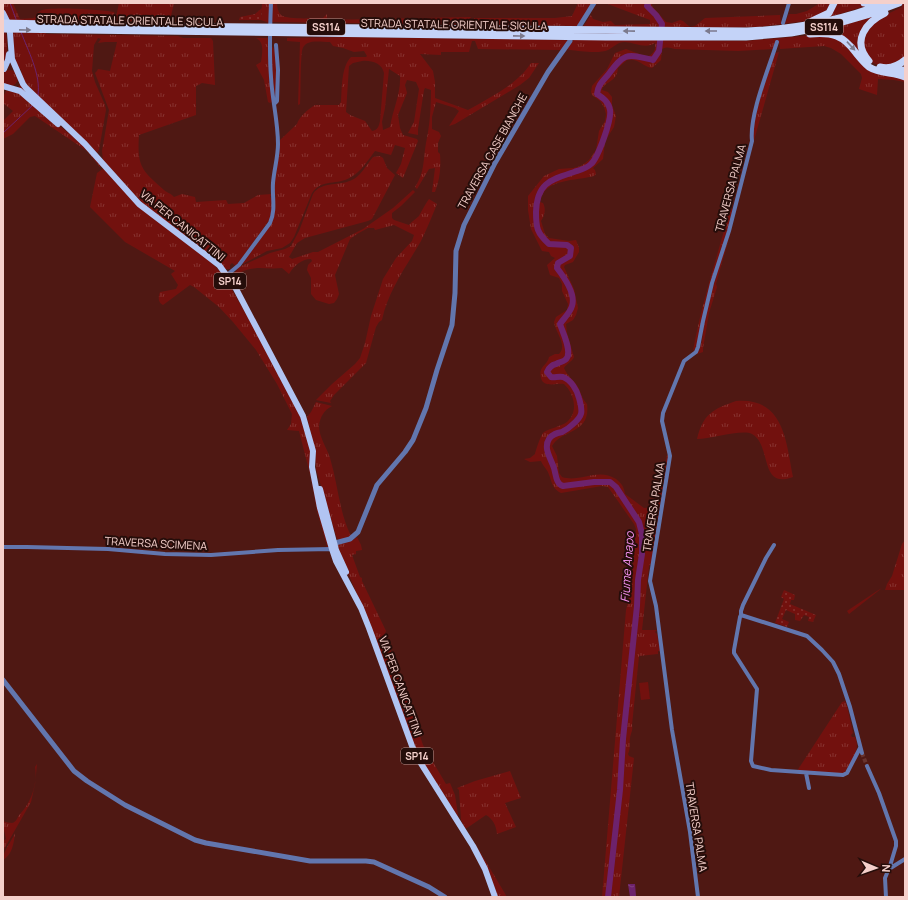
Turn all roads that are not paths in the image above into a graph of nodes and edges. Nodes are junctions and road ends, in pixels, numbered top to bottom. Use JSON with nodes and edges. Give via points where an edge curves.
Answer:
{"nodes":[{"id":1,"x":271,"y":3,"type":"edge"},
{"id":2,"x":594,"y":3,"type":"edge"},
{"id":3,"x":789,"y":3,"type":"edge"},
{"id":4,"x":834,"y":3,"type":"edge"},
{"id":5,"x":864,"y":3,"type":"edge"},
{"id":6,"x":876,"y":3,"type":"edge"},
{"id":7,"x":885,"y":3,"type":"edge"},
{"id":8,"x":902,"y":4,"type":"edge"},
{"id":9,"x":3,"y":13,"type":"edge"},
{"id":10,"x":3,"y":18,"type":"edge"},
{"id":11,"x":3,"y":23,"type":"edge"},
{"id":12,"x":782,"y":23,"type":"dead end"},
{"id":13,"x":44,"y":27,"type":"junction"},
{"id":14,"x":579,"y":27,"type":"dead end"},
{"id":15,"x":3,"y":29,"type":"edge"},
{"id":16,"x":746,"y":34,"type":"junction"},
{"id":17,"x":570,"y":41,"type":"dead end"},
{"id":18,"x":777,"y":42,"type":"dead end"},
{"id":19,"x":276,"y":45,"type":"dead end"},
{"id":20,"x":905,"y":60,"type":"edge"},
{"id":21,"x":3,"y":69,"type":"edge"},
{"id":22,"x":16,"y":70,"type":"junction"},
{"id":23,"x":905,"y":70,"type":"edge"},
{"id":24,"x":885,"y":72,"type":"junction"},
{"id":25,"x":20,"y":76,"type":"junction"},
{"id":26,"x":905,"y":77,"type":"edge"},
{"id":27,"x":3,"y":86,"type":"edge"},
{"id":28,"x":10,"y":88,"type":"junction"},
{"id":29,"x":28,"y":94,"type":"junction"},
{"id":30,"x":274,"y":104,"type":"junction"},
{"id":31,"x":227,"y":275,"type":"junction"},
{"id":32,"x":313,"y":462,"type":"junction"},
{"id":33,"x":320,"y":508,"type":"junction"},
{"id":34,"x":338,"y":542,"type":"junction"},
{"id":35,"x":774,"y":545,"type":"dead end"},
{"id":36,"x":3,"y":547,"type":"edge"},
{"id":37,"x":332,"y":549,"type":"junction"},
{"id":38,"x":346,"y":572,"type":"junction"},
{"id":39,"x":361,"y":608,"type":"junction"},
{"id":40,"x":741,"y":615,"type":"junction"},
{"id":41,"x":3,"y":680,"type":"edge"},
{"id":42,"x":867,"y":766,"type":"tunnel mouth"},
{"id":43,"x":806,"y":773,"type":"junction"},
{"id":44,"x":809,"y":788,"type":"dead end"},
{"id":45,"x":905,"y":859,"type":"edge"},
{"id":46,"x":889,"y":870,"type":"junction"},
{"id":47,"x":495,"y":896,"type":"edge"},
{"id":48,"x":445,"y":897,"type":"edge"},
{"id":49,"x":698,"y":897,"type":"edge"},
{"id":50,"x":886,"y":897,"type":"edge"}],
"edges":[{"from":1,"to":30,"type":"street","via":[[271,75]]},
{"from":2,"to":14,"type":"street"},
{"from":3,"to":12,"type":"street"},
{"from":4,"to":16,"type":"highway","via":[[829,12],[812,22]]},
{"from":5,"to":6,"type":"highway"},
{"from":7,"to":16,"type":"highway","name":"STRADA STATALE ORIENTALE SICULA","number":"SS114","via":[[828,21]]},
{"from":8,"to":16,"type":"highway","name":"STRADA STATALE ORIENTALE SICULA","number":"SS114","via":[[813,30],[780,35]]},
{"from":8,"to":20,"type":"highway","via":[[875,18],[863,32],[861,44],[866,58],[878,67],[892,67]]},
{"from":9,"to":22,"type":"main road","via":[[9,27],[12,59]]},
{"from":10,"to":21,"type":"main road","via":[[9,41],[8,60]]},
{"from":11,"to":13,"type":"highway","name":"STRADA STATALE ORIENTALE SICULA","number":"SS114"},
{"from":15,"to":13,"type":"highway","name":"STRADA STATALE ORIENTALE SICULA","number":"SS114","one_way":true},
{"from":13,"to":16,"type":"highway","name":"STRADA STATALE ORIENTALE SICULA","number":"SS114"},
{"from":16,"to":24,"type":"highway","one_way":true,"via":[[772,38],[834,34],[848,43],[869,66]]},
{"from":17,"to":34,"type":"street","name":"TRAVERSA CASE BIANCHE","via":[[548,72],[495,163],[464,224],[456,251],[452,325],[426,408],[410,446],[377,485],[358,532],[350,539]]},
{"from":18,"to":49,"type":"street","name":"TRAVERSA PALMA","via":[[757,104],[752,141],[729,231],[712,283],[698,347],[696,352],[684,361],[662,421],[670,456],[650,581],[656,606]]},
{"from":19,"to":30,"type":"street","via":[[278,86],[277,101]]},
{"from":21,"to":22,"type":"main road"},
{"from":22,"to":25,"type":"main road"},
{"from":23,"to":24,"type":"highway"},
{"from":24,"to":26,"type":"highway"},
{"from":25,"to":28,"type":"main road","via":[[18,84]]},
{"from":25,"to":29,"type":"main road"},
{"from":27,"to":28,"type":"main road"},
{"from":28,"to":29,"type":"main road"},
{"from":29,"to":31,"type":"main road","name":"VIA PER CANICATTINI","number":"SP14","via":[[63,128],[85,144],[139,204],[206,255]]},
{"from":30,"to":31,"type":"street","via":[[278,154],[274,178],[273,215],[270,223],[239,265]]},
{"from":31,"to":32,"type":"main road","name":"VIA PER CANICATTINI","number":"SP14","via":[[303,416],[313,451]]},
{"from":32,"to":33,"type":"main road","name":"VIA PER CANICATTINI","number":"SP14"},
{"from":32,"to":34,"type":"main road","name":"VIA PER CANICATTINI","number":"SP14"},
{"from":33,"to":34,"type":"street","via":[[330,539]]},
{"from":33,"to":37,"type":"main road","name":"VIA PER CANICATTINI","number":"SP14"},
{"from":34,"to":37,"type":"street"},
{"from":34,"to":38,"type":"main road","name":"VIA PER CANICATTINI","number":"SP14"},
{"from":35,"to":40,"type":"street","via":[[747,597]]},
{"from":36,"to":37,"type":"street","name":"TRAVERSA SCIMENA","via":[[108,549],[211,555]]},
{"from":37,"to":38,"type":"street"},
{"from":37,"to":39,"type":"main road","name":"VIA PER CANICATTINI","number":"SP14"},
{"from":38,"to":39,"type":"main road","name":"VIA PER CANICATTINI","number":"SP14"},
{"from":39,"to":47,"type":"main road","name":"VIA PER CANICATTINI","number":"SP14","via":[[412,746],[473,846]]},
{"from":40,"to":43,"type":"street","via":[[734,653],[757,689],[751,762],[755,767]]},
{"from":40,"to":43,"type":"street","via":[[807,636],[822,650],[839,674],[861,750],[845,774],[840,776]]},
{"from":41,"to":48,"type":"street","via":[[74,771],[125,805],[185,836],[206,843],[310,861],[374,862]]},
{"from":42,"to":46,"type":"street","via":[[896,840]]},
{"from":43,"to":44,"type":"street"},
{"from":45,"to":46,"type":"street"},
{"from":46,"to":50,"type":"street","via":[[885,878]]}]}
